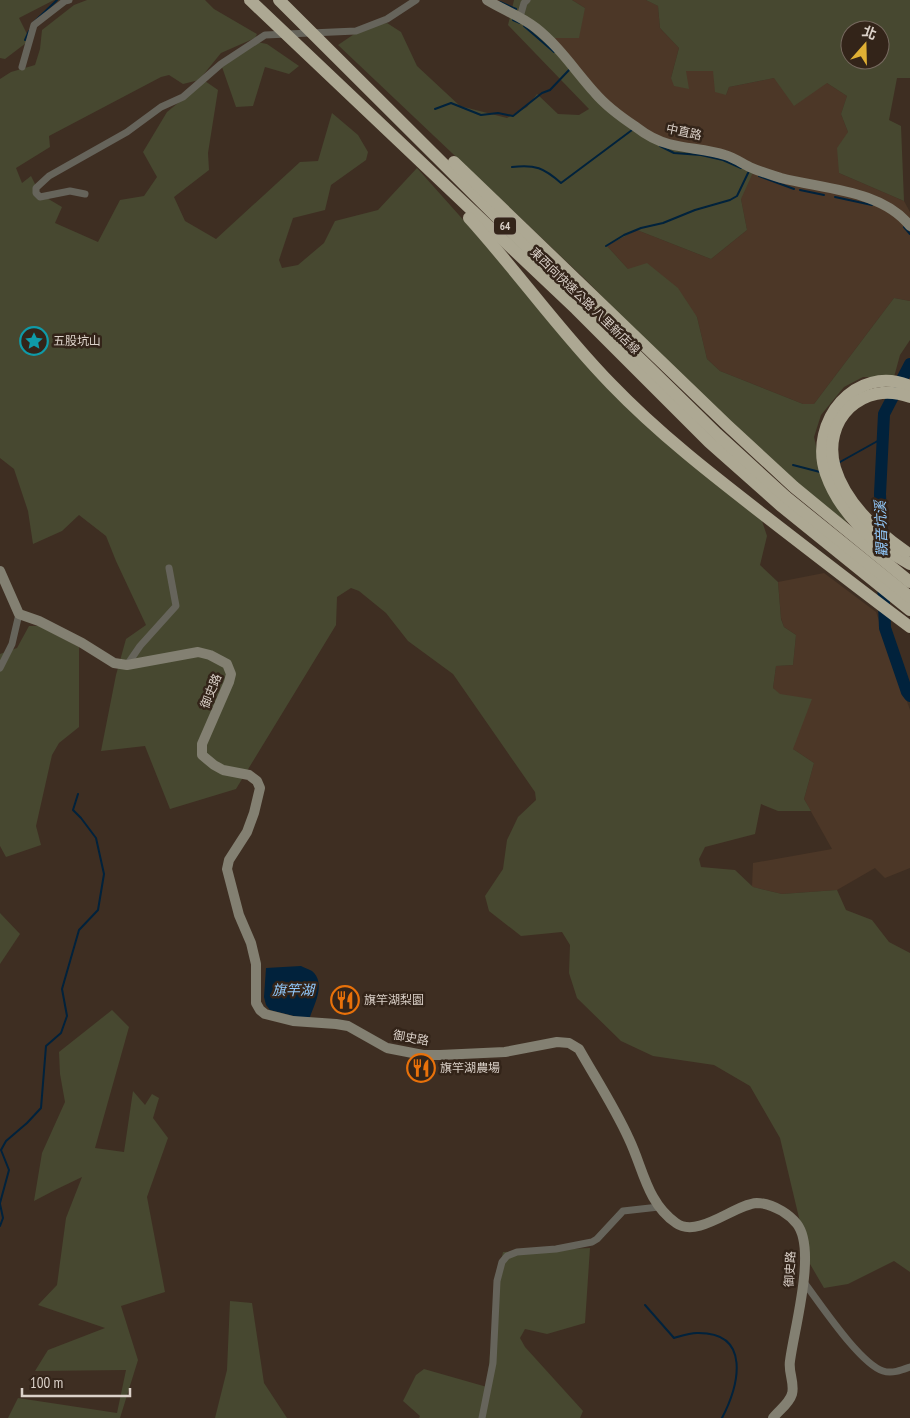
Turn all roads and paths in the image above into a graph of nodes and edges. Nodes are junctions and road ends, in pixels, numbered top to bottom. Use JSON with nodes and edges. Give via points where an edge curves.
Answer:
{"nodes":[{"id":1,"x":69,"y":0,"type":"edge"},
{"id":2,"x":250,"y":0,"type":"edge"},
{"id":3,"x":279,"y":0,"type":"edge"},
{"id":4,"x":416,"y":0,"type":"edge"},
{"id":5,"x":487,"y":0,"type":"edge"},
{"id":6,"x":527,"y":0,"type":"edge"},
{"id":7,"x":520,"y":17,"type":"junction"},
{"id":8,"x":22,"y":67,"type":"dead end"},
{"id":9,"x":398,"y":117,"type":"junction"},
{"id":10,"x":402,"y":145,"type":"junction"},
{"id":11,"x":85,"y":194,"type":"dead end"},
{"id":12,"x":910,"y":226,"type":"edge"},
{"id":13,"x":654,"y":380,"type":"junction"},
{"id":14,"x":910,"y":386,"type":"edge"},
{"id":15,"x":910,"y":397,"type":"edge"},
{"id":16,"x":906,"y":557,"type":"edge"},
{"id":17,"x":169,"y":568,"type":"dead end"},
{"id":18,"x":0,"y":571,"type":"edge"},
{"id":19,"x":910,"y":582,"type":"edge"},
{"id":20,"x":910,"y":593,"type":"edge"},
{"id":21,"x":910,"y":597,"type":"edge"},
{"id":22,"x":910,"y":610,"type":"edge"},
{"id":23,"x":19,"y":614,"type":"junction"},
{"id":24,"x":893,"y":615,"type":"junction"},
{"id":25,"x":910,"y":627,"type":"edge"},
{"id":26,"x":127,"y":665,"type":"junction"},
{"id":27,"x":0,"y":668,"type":"edge"},
{"id":28,"x":659,"y":1207,"type":"junction"},
{"id":29,"x":803,"y":1281,"type":"junction"},
{"id":30,"x":910,"y":1367,"type":"edge"},
{"id":31,"x":482,"y":1418,"type":"edge"},
{"id":32,"x":773,"y":1418,"type":"edge"}],
"edges":[{"from":1,"to":8,"type":"street","via":[[34,25]]},
{"from":2,"to":10,"type":"highway","name":"東西向快速公路 八里新店線","number":"64"},
{"from":3,"to":9,"type":"highway","name":"東西向快速公路 八里新店線","number":"64"},
{"from":4,"to":11,"type":"street","via":[[387,19],[356,31],[265,34],[221,64],[183,97],[161,107],[127,132],[49,176],[36,188],[40,197],[70,191]]},
{"from":5,"to":7,"type":"street","name":"中直路"},
{"from":6,"to":7,"type":"street"},
{"from":7,"to":12,"type":"street","name":"中直路","via":[[537,28],[619,116],[646,134],[668,144],[727,155],[780,178],[869,198],[887,206]]},
{"from":9,"to":13,"type":"highway","name":"東西向快速公路 八里新店線","number":"64"},
{"from":9,"to":19,"type":"highway","via":[[432,141],[794,486]]},
{"from":10,"to":13,"type":"highway","name":"東西向快速公路 八里新店線","number":"64"},
{"from":10,"to":24,"type":"highway","via":[[495,246],[563,332],[660,432]]},
{"from":13,"to":21,"type":"highway","name":"東西向快速公路 八里新店線","number":"64","via":[[786,498]]},
{"from":13,"to":22,"type":"highway","name":"東西向快速公路 八里新店線","number":"64","via":[[709,442],[780,505]]},
{"from":14,"to":16,"type":"highway","via":[[884,381],[849,394],[831,413],[822,444],[826,473],[840,503],[865,532]]},
{"from":15,"to":16,"type":"highway","via":[[898,392],[885,392],[859,400],[841,418],[832,448],[835,469],[858,509]]},
{"from":17,"to":26,"type":"street","via":[[176,606]]},
{"from":18,"to":23,"type":"street"},
{"from":20,"to":24,"type":"highway"},
{"from":23,"to":26,"type":"street","via":[[40,621],[114,663]]},
{"from":23,"to":27,"type":"street","via":[[12,644]]},
{"from":24,"to":25,"type":"highway"},
{"from":26,"to":28,"type":"street","name":"御史路","via":[[198,652],[228,664],[230,669],[231,674],[202,744],[202,755],[223,770],[248,775],[257,781],[260,788],[247,832],[227,868],[256,964],[256,1003],[260,1010],[293,1021],[348,1026],[387,1048],[423,1055],[504,1052],[557,1042],[574,1045],[629,1139]]},
{"from":28,"to":29,"type":"street","name":"御史路","via":[[676,1224],[688,1227],[716,1220],[750,1204],[760,1203],[785,1213],[797,1224],[802,1237],[805,1252]]},
{"from":28,"to":31,"type":"street","via":[[623,1211],[592,1242],[507,1256],[497,1281],[493,1363]]},
{"from":29,"to":30,"type":"street","via":[[858,1354],[874,1367],[886,1372]]},
{"from":29,"to":32,"type":"street","name":"御史路","via":[[789,1367],[792,1394]]}]}
